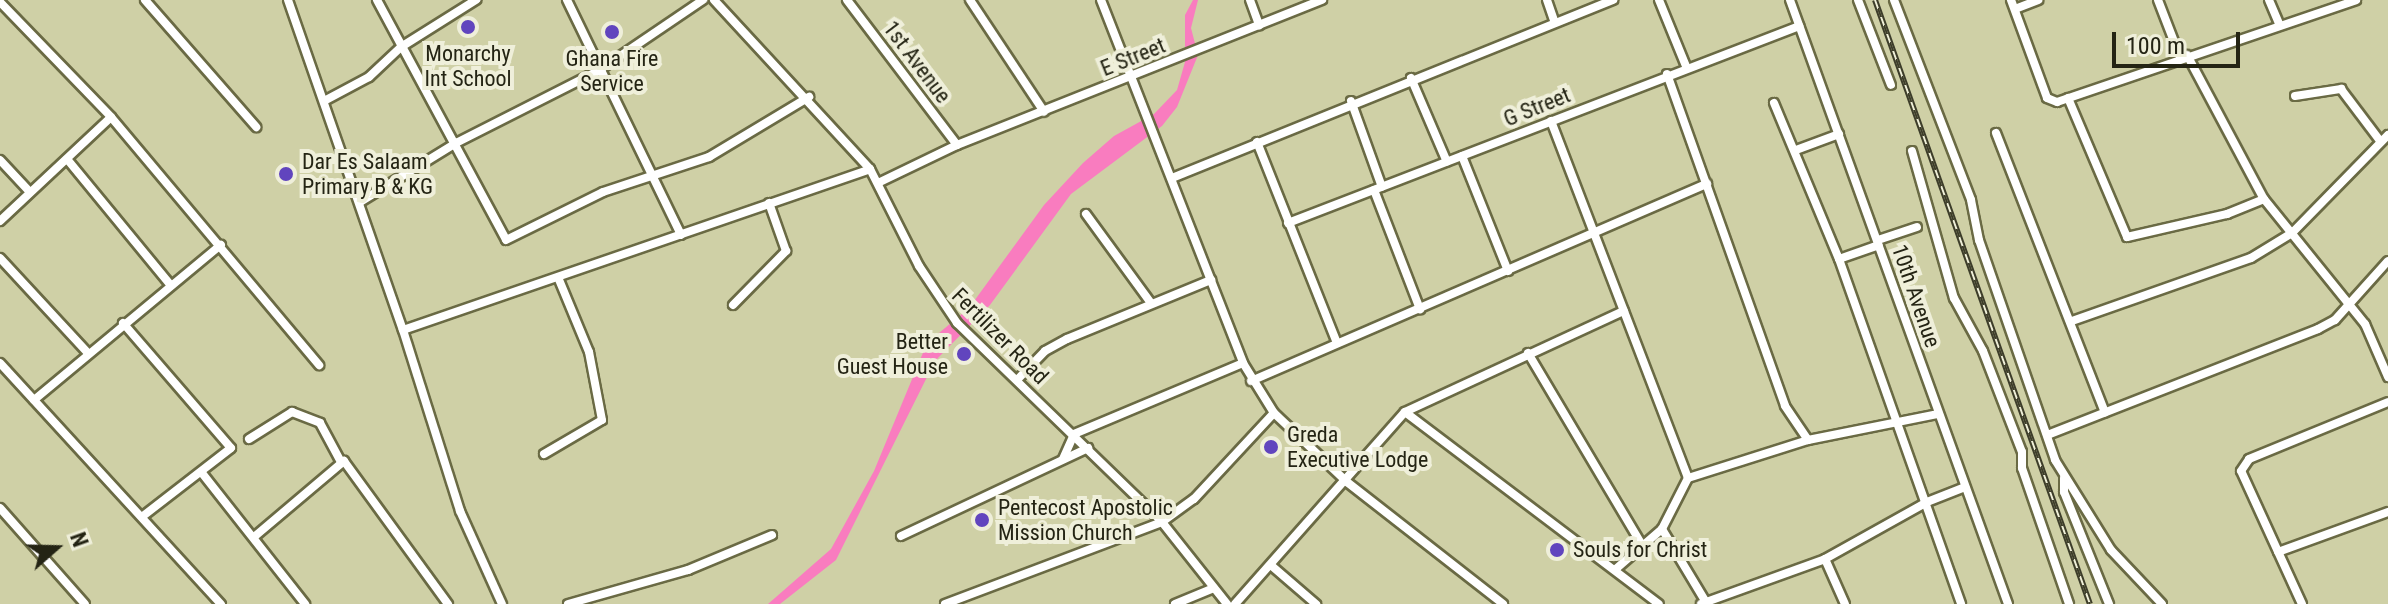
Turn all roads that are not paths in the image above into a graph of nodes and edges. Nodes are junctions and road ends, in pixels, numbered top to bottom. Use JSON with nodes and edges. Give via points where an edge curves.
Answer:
{"nodes":[{"id":1,"x":145,"y":0,"type":"edge"},
{"id":2,"x":288,"y":0,"type":"edge"},
{"id":3,"x":377,"y":0,"type":"edge"},
{"id":4,"x":567,"y":0,"type":"edge"},
{"id":5,"x":703,"y":0,"type":"edge"},
{"id":6,"x":714,"y":0,"type":"edge"},
{"id":7,"x":847,"y":0,"type":"edge"},
{"id":8,"x":970,"y":0,"type":"edge"},
{"id":9,"x":1101,"y":0,"type":"edge"},
{"id":10,"x":1250,"y":0,"type":"edge"},
{"id":11,"x":1322,"y":0,"type":"edge"},
{"id":12,"x":1547,"y":0,"type":"edge"},
{"id":13,"x":1613,"y":0,"type":"edge"},
{"id":14,"x":1659,"y":0,"type":"edge"},
{"id":15,"x":1790,"y":0,"type":"edge"},
{"id":16,"x":1858,"y":0,"type":"edge"},
{"id":17,"x":1894,"y":0,"type":"edge"},
{"id":18,"x":2038,"y":0,"type":"edge"},
{"id":19,"x":2158,"y":0,"type":"edge"},
{"id":20,"x":2269,"y":0,"type":"edge"},
{"id":21,"x":2356,"y":0,"type":"edge"},
{"id":22,"x":471,"y":1,"type":"edge"},
{"id":23,"x":0,"y":2,"type":"edge"},
{"id":24,"x":2013,"y":5,"type":"edge"},
{"id":25,"x":1555,"y":23,"type":"junction"},
{"id":26,"x":2279,"y":24,"type":"junction"},
{"id":27,"x":1259,"y":25,"type":"junction"},
{"id":28,"x":1799,"y":26,"type":"junction"},
{"id":29,"x":401,"y":47,"type":"junction"},
{"id":30,"x":2183,"y":56,"type":"junction"},
{"id":31,"x":1686,"y":66,"type":"junction"},
{"id":32,"x":598,"y":71,"type":"junction"},
{"id":33,"x":1667,"y":74,"type":"junction"},
{"id":34,"x":1132,"y":78,"type":"junction"},
{"id":35,"x":1411,"y":78,"type":"junction"},
{"id":36,"x":1891,"y":85,"type":"dead end"},
{"id":37,"x":2295,"y":96,"type":"dead end"},
{"id":38,"x":809,"y":97,"type":"junction"},
{"id":39,"x":2068,"y":98,"type":"junction"},
{"id":40,"x":324,"y":101,"type":"junction"},
{"id":41,"x":1351,"y":101,"type":"junction"},
{"id":42,"x":1774,"y":103,"type":"dead end"},
{"id":43,"x":1044,"y":112,"type":"junction"},
{"id":44,"x":111,"y":117,"type":"junction"},
{"id":45,"x":1551,"y":121,"type":"junction"},
{"id":46,"x":256,"y":127,"type":"dead end"},
{"id":47,"x":1996,"y":133,"type":"dead end"},
{"id":48,"x":1839,"y":134,"type":"junction"},
{"id":49,"x":2385,"y":138,"type":"edge"},
{"id":50,"x":1257,"y":142,"type":"junction"},
{"id":51,"x":456,"y":143,"type":"junction"},
{"id":52,"x":957,"y":145,"type":"junction"},
{"id":53,"x":1796,"y":150,"type":"junction"},
{"id":54,"x":1912,"y":151,"type":"dead end"},
{"id":55,"x":1462,"y":156,"type":"junction"},
{"id":56,"x":67,"y":159,"type":"junction"},
{"id":57,"x":0,"y":160,"type":"edge"},
{"id":58,"x":1447,"y":162,"type":"junction"},
{"id":59,"x":870,"y":169,"type":"junction"},
{"id":60,"x":652,"y":174,"type":"junction"},
{"id":61,"x":1172,"y":178,"type":"junction"},
{"id":62,"x":880,"y":182,"type":"junction"},
{"id":63,"x":1707,"y":184,"type":"junction"},
{"id":64,"x":1378,"y":188,"type":"junction"},
{"id":65,"x":29,"y":191,"type":"junction"},
{"id":66,"x":2264,"y":199,"type":"junction"},
{"id":67,"x":360,"y":202,"type":"junction"},
{"id":68,"x":769,"y":203,"type":"junction"},
{"id":69,"x":1086,"y":214,"type":"dead end"},
{"id":70,"x":0,"y":221,"type":"edge"},
{"id":71,"x":1288,"y":223,"type":"junction"},
{"id":72,"x":1917,"y":227,"type":"dead end"},
{"id":73,"x":2292,"y":233,"type":"junction"},
{"id":74,"x":681,"y":235,"type":"junction"},
{"id":75,"x":1594,"y":237,"type":"junction"},
{"id":76,"x":1879,"y":242,"type":"junction"},
{"id":77,"x":221,"y":245,"type":"junction"},
{"id":78,"x":0,"y":258,"type":"edge"},
{"id":79,"x":1839,"y":259,"type":"junction"},
{"id":80,"x":2388,"y":261,"type":"edge"},
{"id":81,"x":1508,"y":271,"type":"junction"},
{"id":82,"x":558,"y":277,"type":"junction"},
{"id":83,"x":1211,"y":280,"type":"junction"},
{"id":84,"x":169,"y":283,"type":"junction"},
{"id":85,"x":1151,"y":303,"type":"junction"},
{"id":86,"x":2351,"y":304,"type":"junction"},
{"id":87,"x":733,"y":305,"type":"dead end"},
{"id":88,"x":1420,"y":309,"type":"junction"},
{"id":89,"x":1624,"y":311,"type":"junction"},
{"id":90,"x":2072,"y":321,"type":"junction"},
{"id":91,"x":123,"y":323,"type":"junction"},
{"id":92,"x":403,"y":330,"type":"junction"},
{"id":93,"x":1337,"y":343,"type":"junction"},
{"id":94,"x":87,"y":352,"type":"junction"},
{"id":95,"x":1528,"y":353,"type":"junction"},
{"id":96,"x":0,"y":363,"type":"edge"},
{"id":97,"x":1243,"y":363,"type":"junction"},
{"id":98,"x":319,"y":365,"type":"dead end"},
{"id":99,"x":2388,"y":377,"type":"edge"},
{"id":100,"x":1017,"y":380,"type":"junction"},
{"id":101,"x":1251,"y":381,"type":"junction"},
{"id":102,"x":34,"y":400,"type":"junction"},
{"id":103,"x":2388,"y":402,"type":"edge"},
{"id":104,"x":1405,"y":412,"type":"junction"},
{"id":105,"x":2105,"y":412,"type":"junction"},
{"id":106,"x":1274,"y":413,"type":"junction"},
{"id":107,"x":1938,"y":414,"type":"junction"},
{"id":108,"x":1897,"y":424,"type":"junction"},
{"id":109,"x":1074,"y":434,"type":"junction"},
{"id":110,"x":2050,"y":434,"type":"junction"},
{"id":111,"x":249,"y":439,"type":"dead end"},
{"id":112,"x":1808,"y":440,"type":"junction"},
{"id":113,"x":1088,"y":448,"type":"junction"},
{"id":114,"x":544,"y":454,"type":"dead end"},
{"id":115,"x":1063,"y":459,"type":"junction"},
{"id":116,"x":341,"y":462,"type":"junction"},
{"id":117,"x":202,"y":473,"type":"junction"},
{"id":118,"x":2064,"y":476,"type":"junction"},
{"id":119,"x":1688,"y":478,"type":"junction"},
{"id":120,"x":1347,"y":482,"type":"junction"},
{"id":121,"x":1965,"y":487,"type":"junction"},
{"id":122,"x":1927,"y":502,"type":"junction"},
{"id":123,"x":0,"y":508,"type":"edge"},
{"id":124,"x":2388,"y":512,"type":"edge"},
{"id":125,"x":143,"y":516,"type":"junction"},
{"id":126,"x":1162,"y":522,"type":"junction"},
{"id":127,"x":1662,"y":529,"type":"junction"},
{"id":128,"x":772,"y":535,"type":"dead end"},
{"id":129,"x":901,"y":536,"type":"dead end"},
{"id":130,"x":254,"y":537,"type":"junction"},
{"id":131,"x":1642,"y":545,"type":"junction"},
{"id":132,"x":2278,"y":552,"type":"junction"},
{"id":133,"x":1825,"y":559,"type":"junction"},
{"id":134,"x":1273,"y":567,"type":"junction"},
{"id":135,"x":1617,"y":568,"type":"junction"},
{"id":136,"x":1214,"y":588,"type":"junction"},
{"id":137,"x":587,"y":602,"type":"edge"},
{"id":138,"x":1704,"y":603,"type":"edge"},
{"id":139,"x":85,"y":604,"type":"edge"},
{"id":140,"x":221,"y":604,"type":"edge"},
{"id":141,"x":305,"y":604,"type":"edge"},
{"id":142,"x":448,"y":604,"type":"edge"},
{"id":143,"x":502,"y":604,"type":"edge"},
{"id":144,"x":568,"y":604,"type":"edge"},
{"id":145,"x":945,"y":604,"type":"edge"},
{"id":146,"x":1175,"y":604,"type":"edge"},
{"id":147,"x":1227,"y":604,"type":"edge"},
{"id":148,"x":1235,"y":604,"type":"edge"},
{"id":149,"x":1316,"y":604,"type":"edge"},
{"id":150,"x":1503,"y":604,"type":"edge"},
{"id":151,"x":1659,"y":604,"type":"edge"},
{"id":152,"x":1845,"y":604,"type":"edge"},
{"id":153,"x":1961,"y":604,"type":"edge"},
{"id":154,"x":2008,"y":604,"type":"edge"},
{"id":155,"x":2069,"y":604,"type":"edge"},
{"id":156,"x":2109,"y":604,"type":"edge"},
{"id":157,"x":2162,"y":604,"type":"edge"},
{"id":158,"x":2302,"y":604,"type":"edge"}],
"edges":[{"from":1,"to":46,"type":"street"},
{"from":2,"to":40,"type":"street"},
{"from":3,"to":29,"type":"street"},
{"from":4,"to":32,"type":"street"},
{"from":5,"to":32,"type":"street"},
{"from":6,"to":38,"type":"street","name":"Fertilizer Road"},
{"from":7,"to":52,"type":"street","name":"1st Avenue"},
{"from":8,"to":43,"type":"street"},
{"from":9,"to":34,"type":"street"},
{"from":10,"to":27,"type":"street"},
{"from":11,"to":27,"type":"street","name":"E Street"},
{"from":12,"to":25,"type":"street"},
{"from":13,"to":25,"type":"street"},
{"from":14,"to":31,"type":"street"},
{"from":15,"to":28,"type":"street","name":"10th Avenue"},
{"from":16,"to":36,"type":"street"},
{"from":17,"to":110,"type":"street","via":[[1971,200],[1979,240]]},
{"from":18,"to":24,"type":"street"},
{"from":19,"to":30,"type":"street"},
{"from":20,"to":26,"type":"street"},
{"from":21,"to":26,"type":"street"},
{"from":22,"to":29,"type":"street"},
{"from":23,"to":44,"type":"street"},
{"from":24,"to":39,"type":"street","via":[[2047,98]]},
{"from":25,"to":35,"type":"street"},
{"from":26,"to":30,"type":"street"},
{"from":27,"to":34,"type":"street","name":"E Street"},
{"from":28,"to":31,"type":"street","name":"G Street"},
{"from":28,"to":48,"type":"street","name":"10th Avenue"},
{"from":29,"to":40,"type":"street","via":[[369,77]]},
{"from":29,"to":51,"type":"street"},
{"from":30,"to":39,"type":"street"},
{"from":30,"to":66,"type":"street"},
{"from":31,"to":33,"type":"street","name":"G Street"},
{"from":32,"to":51,"type":"street"},
{"from":32,"to":60,"type":"street"},
{"from":33,"to":45,"type":"street","name":"G Street"},
{"from":33,"to":63,"type":"street"},
{"from":34,"to":43,"type":"street","name":"E Street"},
{"from":34,"to":61,"type":"street"},
{"from":35,"to":41,"type":"street"},
{"from":35,"to":58,"type":"street"},
{"from":37,"to":49,"type":"street","via":[[2341,89]]},
{"from":38,"to":59,"type":"street","name":"Fertilizer Road"},
{"from":38,"to":60,"type":"street","via":[[709,157]]},
{"from":39,"to":66,"type":"street","via":[[2127,237],[2227,214]]},
{"from":40,"to":67,"type":"street"},
{"from":41,"to":50,"type":"street"},
{"from":41,"to":64,"type":"street"},
{"from":42,"to":53,"type":"street"},
{"from":43,"to":52,"type":"street","name":"E Street"},
{"from":44,"to":56,"type":"street"},
{"from":44,"to":77,"type":"street"},
{"from":45,"to":55,"type":"street","name":"G Street"},
{"from":45,"to":75,"type":"street"},
{"from":47,"to":90,"type":"street"},
{"from":48,"to":53,"type":"street"},
{"from":48,"to":76,"type":"street","name":"10th Avenue"},
{"from":49,"to":73,"type":"street"},
{"from":50,"to":61,"type":"street"},
{"from":50,"to":71,"type":"street"},
{"from":51,"to":60,"type":"street","via":[[506,240]]},
{"from":51,"to":67,"type":"street"},
{"from":52,"to":62,"type":"street","name":"E Street"},
{"from":53,"to":79,"type":"street"},
{"from":54,"to":155,"type":"street","via":[[1954,298],[1983,351],[2022,452],[2022,468]]},
{"from":55,"to":58,"type":"street","name":"G Street"},
{"from":55,"to":81,"type":"street"},
{"from":56,"to":65,"type":"street"},
{"from":56,"to":84,"type":"street"},
{"from":57,"to":65,"type":"street"},
{"from":58,"to":64,"type":"street","name":"G Street"},
{"from":59,"to":62,"type":"street","name":"Fertilizer Road"},
{"from":59,"to":68,"type":"street"},
{"from":60,"to":74,"type":"street"},
{"from":61,"to":83,"type":"street"},
{"from":62,"to":100,"type":"street","name":"Fertilizer Road","via":[[919,266],[957,323]]},
{"from":63,"to":75,"type":"street"},
{"from":63,"to":112,"type":"street","via":[[1785,406]]},
{"from":64,"to":71,"type":"street","name":"G Street"},
{"from":64,"to":88,"type":"street"},
{"from":65,"to":70,"type":"street"},
{"from":66,"to":73,"type":"street"},
{"from":67,"to":92,"type":"street"},
{"from":68,"to":74,"type":"street"},
{"from":68,"to":87,"type":"street","via":[[786,251]]},
{"from":69,"to":85,"type":"street"},
{"from":71,"to":93,"type":"street"},
{"from":72,"to":76,"type":"street"},
{"from":73,"to":86,"type":"street"},
{"from":73,"to":90,"type":"street","via":[[2251,258]]},
{"from":74,"to":82,"type":"street"},
{"from":75,"to":81,"type":"street"},
{"from":75,"to":89,"type":"street"},
{"from":76,"to":79,"type":"street"},
{"from":76,"to":107,"type":"street","name":"10th Avenue"},
{"from":77,"to":84,"type":"street"},
{"from":77,"to":98,"type":"street"},
{"from":78,"to":94,"type":"street"},
{"from":79,"to":108,"type":"street"},
{"from":80,"to":86,"type":"street"},
{"from":81,"to":88,"type":"street"},
{"from":82,"to":92,"type":"street"},
{"from":82,"to":114,"type":"street","via":[[589,352],[602,420]]},
{"from":83,"to":85,"type":"street"},
{"from":83,"to":97,"type":"street"},
{"from":84,"to":91,"type":"street"},
{"from":85,"to":100,"type":"street","via":[[1045,351]]},
{"from":86,"to":99,"type":"street"},
{"from":86,"to":105,"type":"street","via":[[2318,329]]},
{"from":88,"to":93,"type":"street"},
{"from":89,"to":95,"type":"street"},
{"from":89,"to":119,"type":"street"},
{"from":90,"to":105,"type":"street"},
{"from":91,"to":94,"type":"street"},
{"from":91,"to":117,"type":"street","via":[[229,444],[229,451]]},
{"from":92,"to":143,"type":"street","via":[[460,511]]},
{"from":93,"to":101,"type":"street"},
{"from":94,"to":102,"type":"street"},
{"from":95,"to":104,"type":"street"},
{"from":95,"to":131,"type":"street"},
{"from":96,"to":102,"type":"street"},
{"from":97,"to":101,"type":"street"},
{"from":97,"to":109,"type":"street"},
{"from":100,"to":109,"type":"street","name":"Fertilizer Road"},
{"from":101,"to":106,"type":"street"},
{"from":102,"to":125,"type":"street"},
{"from":103,"to":132,"type":"street","via":[[2249,459],[2241,471],[2244,484]]},
{"from":104,"to":120,"type":"street"},
{"from":104,"to":135,"type":"street"},
{"from":105,"to":110,"type":"street"},
{"from":106,"to":120,"type":"street"},
{"from":106,"to":126,"type":"street","via":[[1194,499]]},
{"from":107,"to":108,"type":"street"},
{"from":107,"to":121,"type":"street","name":"10th Avenue"},
{"from":108,"to":112,"type":"street"},
{"from":108,"to":122,"type":"street"},
{"from":109,"to":113,"type":"street","name":"Fertilizer Road"},
{"from":109,"to":115,"type":"street"},
{"from":110,"to":118,"type":"street"},
{"from":111,"to":116,"type":"street","via":[[292,412],[320,423]]},
{"from":112,"to":119,"type":"street"},
{"from":113,"to":115,"type":"street"},
{"from":113,"to":126,"type":"street","name":"Fertilizer Road"},
{"from":115,"to":129,"type":"street"},
{"from":116,"to":130,"type":"street"},
{"from":116,"to":142,"type":"street","via":[[349,463]]},
{"from":117,"to":125,"type":"street"},
{"from":117,"to":130,"type":"street"},
{"from":118,"to":156,"type":"street","via":[[2064,492]]},
{"from":118,"to":157,"type":"street","via":[[2111,550]]},
{"from":119,"to":127,"type":"street"},
{"from":120,"to":134,"type":"street"},
{"from":120,"to":150,"type":"street"},
{"from":121,"to":122,"type":"street"},
{"from":121,"to":154,"type":"street","name":"10th Avenue"},
{"from":122,"to":133,"type":"street"},
{"from":122,"to":153,"type":"street"},
{"from":123,"to":139,"type":"street"},
{"from":124,"to":132,"type":"street"},
{"from":125,"to":140,"type":"street"},
{"from":126,"to":136,"type":"street","name":"Fertilizer Road"},
{"from":126,"to":145,"type":"street"},
{"from":127,"to":131,"type":"street"},
{"from":127,"to":138,"type":"street"},
{"from":128,"to":137,"type":"street","via":[[688,570]]},
{"from":130,"to":141,"type":"street"},
{"from":131,"to":135,"type":"street"},
{"from":132,"to":158,"type":"street"},
{"from":133,"to":138,"type":"street"},
{"from":133,"to":152,"type":"street"},
{"from":134,"to":148,"type":"street"},
{"from":134,"to":149,"type":"street"},
{"from":135,"to":151,"type":"street"},
{"from":136,"to":146,"type":"street"},
{"from":136,"to":147,"type":"street","name":"Fertilizer Road"},
{"from":137,"to":144,"type":"street"}]}
